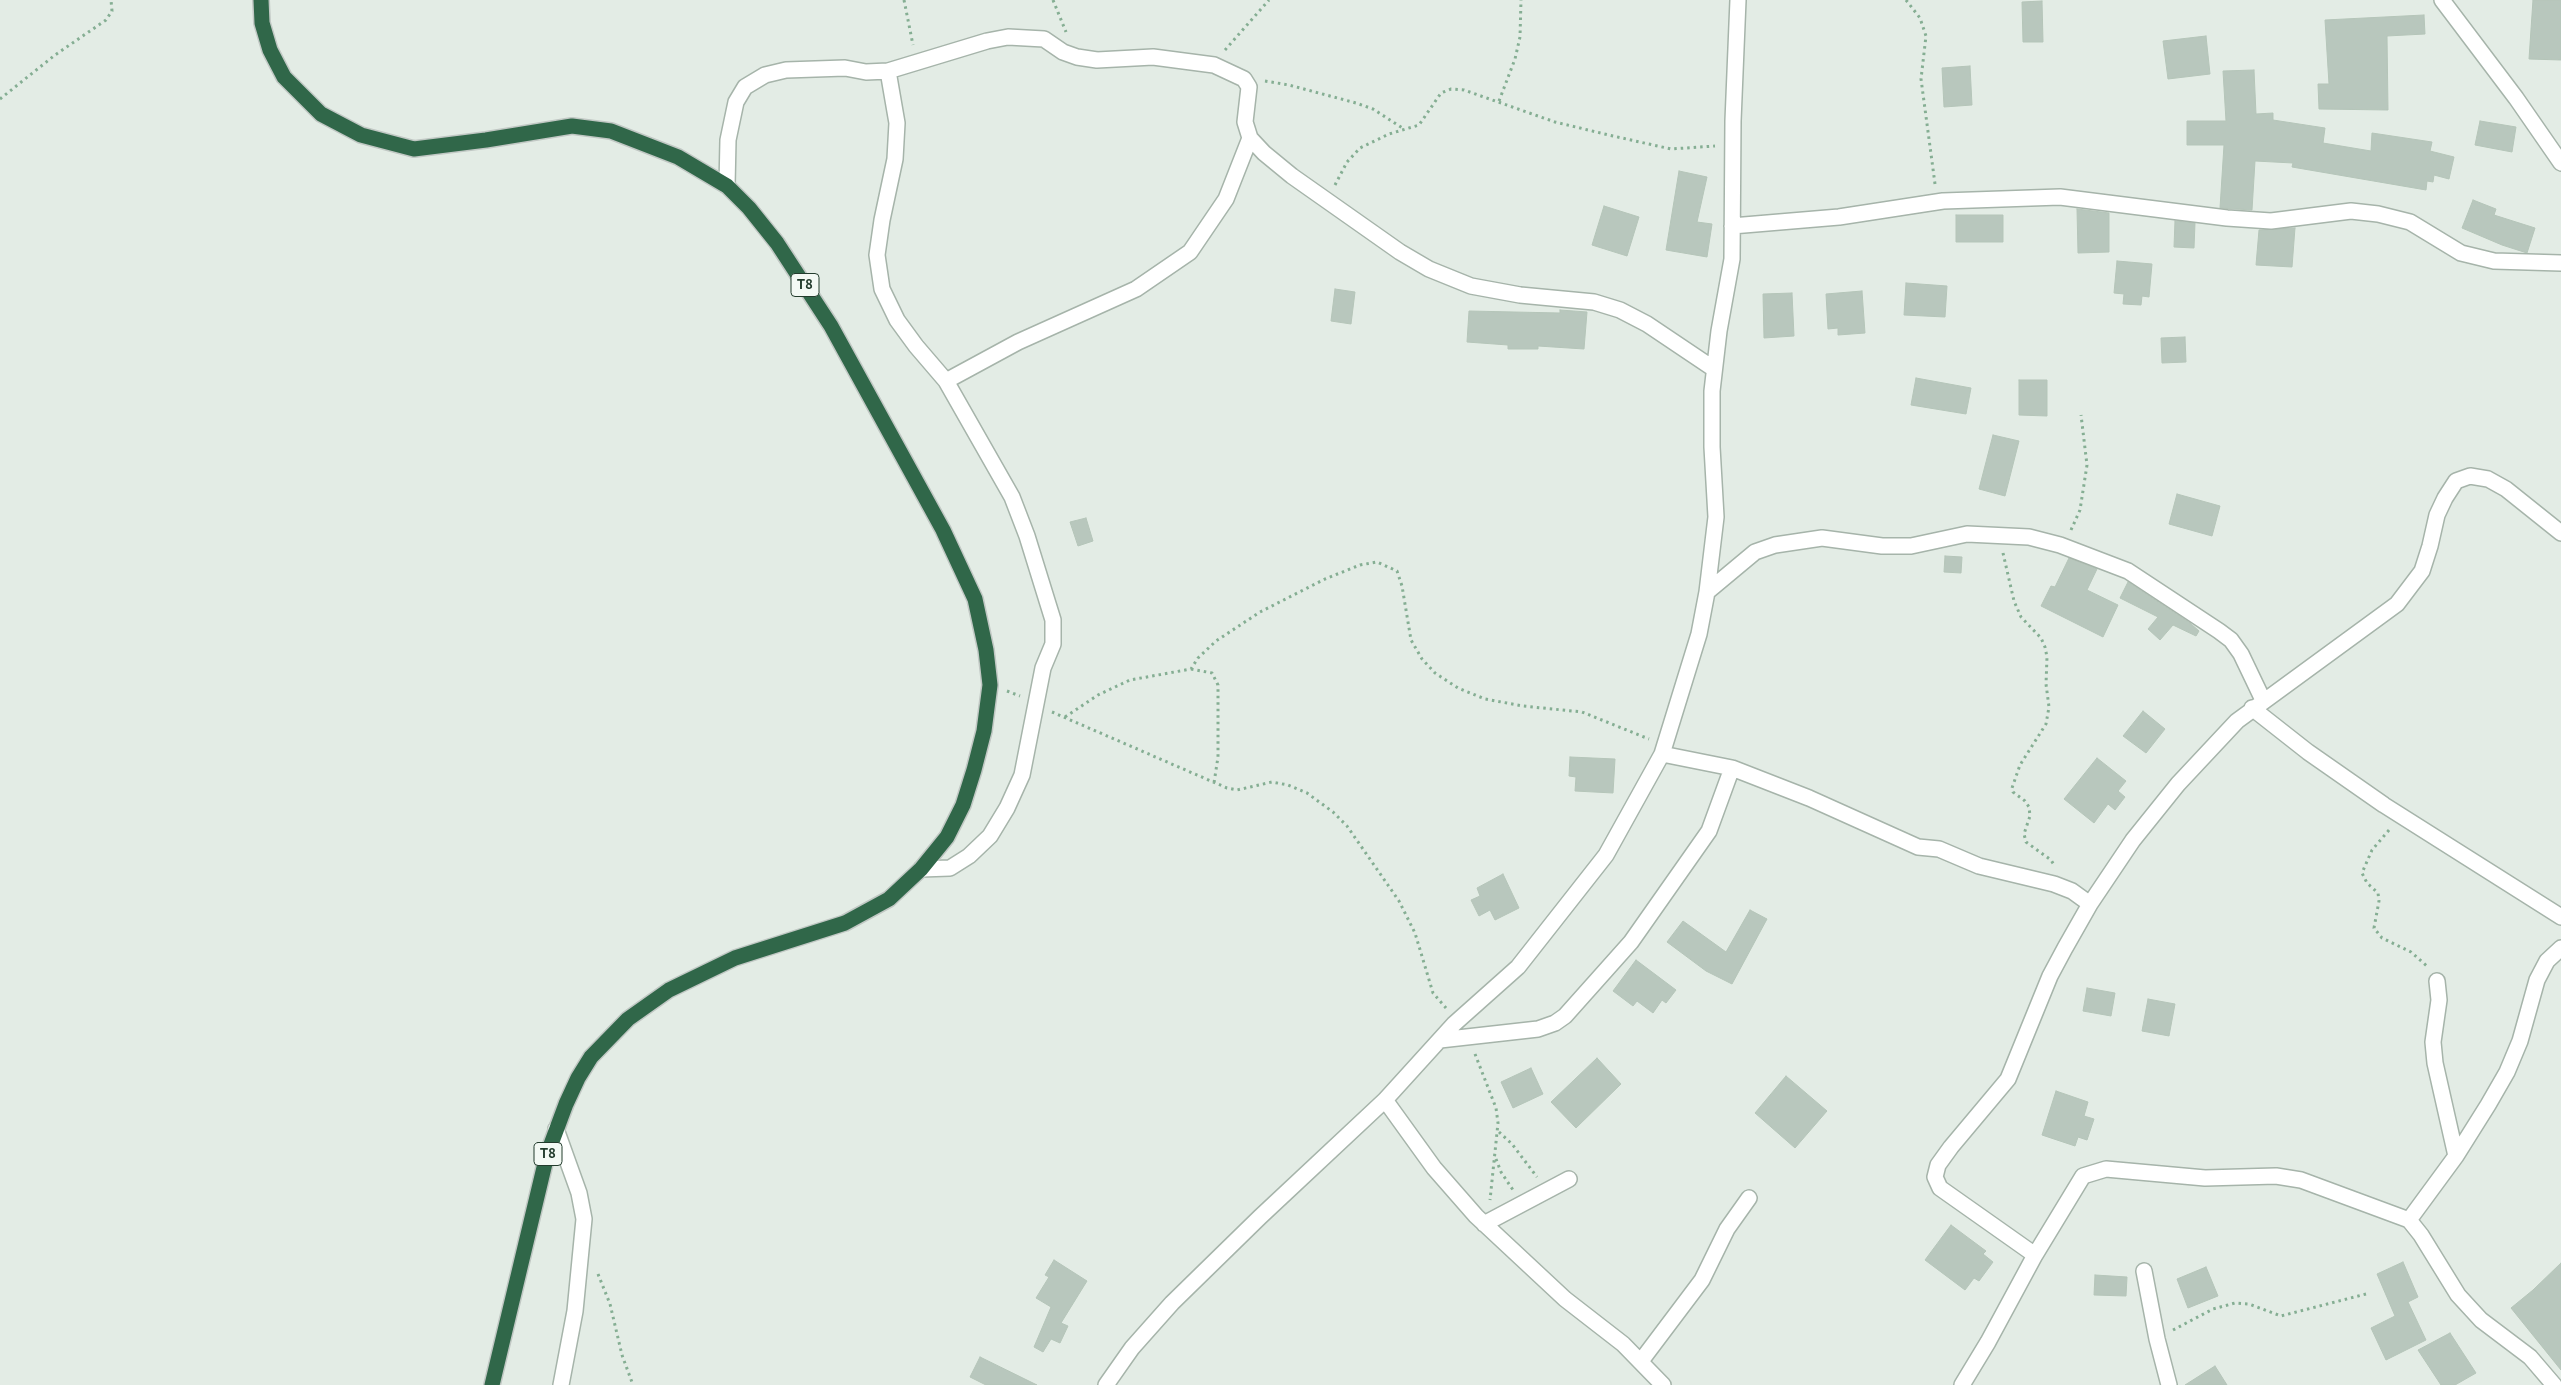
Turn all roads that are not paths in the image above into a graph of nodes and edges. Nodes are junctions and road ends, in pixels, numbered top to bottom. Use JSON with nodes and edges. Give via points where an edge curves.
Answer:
{"nodes":[{"id":1,"x":262,"y":0,"type":"edge"},
{"id":2,"x":1738,"y":0,"type":"edge"},
{"id":3,"x":2442,"y":0,"type":"edge"},
{"id":4,"x":888,"y":71,"type":"junction"},
{"id":5,"x":1250,"y":138,"type":"junction"},
{"id":6,"x":2561,"y":163,"type":"edge"},
{"id":7,"x":727,"y":186,"type":"junction"},
{"id":8,"x":1732,"y":226,"type":"junction"},
{"id":9,"x":2561,"y":262,"type":"edge"},
{"id":10,"x":1714,"y":369,"type":"junction"},
{"id":11,"x":946,"y":381,"type":"junction"},
{"id":12,"x":2561,"y":533,"type":"edge"},
{"id":13,"x":1707,"y":592,"type":"junction"},
{"id":14,"x":2257,"y":704,"type":"junction"},
{"id":15,"x":1663,"y":749,"type":"junction"},
{"id":16,"x":1732,"y":768,"type":"junction"},
{"id":17,"x":921,"y":869,"type":"junction"},
{"id":18,"x":2090,"y":904,"type":"junction"},
{"id":19,"x":2561,"y":917,"type":"edge"},
{"id":20,"x":2561,"y":948,"type":"edge"},
{"id":21,"x":2437,"y":981,"type":"road end"},
{"id":22,"x":1440,"y":1040,"type":"junction"},
{"id":23,"x":1385,"y":1100,"type":"junction"},
{"id":24,"x":556,"y":1129,"type":"junction"},
{"id":25,"x":2456,"y":1156,"type":"junction"},
{"id":26,"x":1569,"y":1179,"type":"dead end"},
{"id":27,"x":1749,"y":1198,"type":"dead end"},
{"id":28,"x":2409,"y":1220,"type":"junction"},
{"id":29,"x":1487,"y":1222,"type":"junction"},
{"id":30,"x":2035,"y":1255,"type":"junction"},
{"id":31,"x":2144,"y":1270,"type":"dead end"},
{"id":32,"x":1641,"y":1361,"type":"junction"},
{"id":33,"x":492,"y":1385,"type":"edge"},
{"id":34,"x":561,"y":1385,"type":"edge"},
{"id":35,"x":1106,"y":1385,"type":"edge"},
{"id":36,"x":1663,"y":1385,"type":"edge"},
{"id":37,"x":1962,"y":1385,"type":"edge"},
{"id":38,"x":2169,"y":1385,"type":"edge"},
{"id":39,"x":2554,"y":1385,"type":"edge"}],
"edges":[{"from":1,"to":7,"type":"highway","number":"T8","via":[[262,23],[270,50],[284,77],[321,114],[361,135],[414,149],[572,126],[611,131],[678,157]]},
{"from":2,"to":8,"type":"street"},
{"from":3,"to":6,"type":"street"},
{"from":4,"to":5,"type":"street","via":[[1008,37],[1044,39],[1077,58],[1153,57],[1207,64],[1234,72],[1244,79],[1248,87],[1245,122]]},
{"from":4,"to":7,"type":"street","via":[[866,72],[845,68],[786,70],[765,75],[745,87],[736,102],[728,140]]},
{"from":4,"to":11,"type":"street","via":[[897,123],[895,160],[877,255],[882,290],[911,340]]},
{"from":5,"to":10,"type":"street","via":[[1327,201],[1400,252],[1451,279],[1494,291],[1594,302],[1620,310]]},
{"from":5,"to":11,"type":"street","via":[[1226,199],[1190,252],[1136,289],[1018,342]]},
{"from":7,"to":17,"type":"highway","number":"T8","via":[[777,243],[831,326],[943,530],[975,599],[990,686],[984,731],[964,805],[947,837]]},
{"from":8,"to":9,"type":"street","via":[[1839,218],[1936,202],[2060,197],[2272,221],[2351,211],[2369,213],[2410,222],[2461,253],[2494,261]]},
{"from":8,"to":10,"type":"street","via":[[1732,259]]},
{"from":10,"to":13,"type":"street","via":[[1712,447],[1716,517]]},
{"from":11,"to":17,"type":"street","via":[[1012,497],[1050,610],[1053,644],[1036,701],[1022,774],[1007,808],[990,836],[969,856],[950,868]]},
{"from":12,"to":14,"type":"street","via":[[2506,489],[2488,479],[2470,476],[2456,481],[2437,515],[2422,571],[2397,604]]},
{"from":13,"to":14,"type":"street","via":[[1754,552],[1775,545],[1822,538],[1882,546],[1910,546],[1966,534],[2029,538],[2060,545],[2128,572],[2219,630],[2241,654]]},
{"from":13,"to":15,"type":"street","via":[[1699,634]]},
{"from":14,"to":18,"type":"street","via":[[2215,742],[2178,784],[2133,840]]},
{"from":14,"to":19,"type":"street","via":[[2308,752],[2396,814]]},
{"from":15,"to":16,"type":"street"},
{"from":15,"to":22,"type":"street","via":[[1606,855],[1560,917],[1518,968]]},
{"from":16,"to":18,"type":"street","via":[[1918,847],[1939,849],[1979,866],[2072,891]]},
{"from":16,"to":22,"type":"street","via":[[1709,831],[1631,942],[1577,1004],[1555,1023],[1538,1029]]},
{"from":17,"to":24,"type":"highway","number":"T8","via":[[889,899],[845,923],[735,958],[693,977],[643,1006],[591,1057],[578,1078]]},
{"from":18,"to":30,"type":"street","via":[[2050,976],[2008,1079],[1938,1164],[1935,1177],[1940,1188]]},
{"from":20,"to":25,"type":"street","via":[[2547,961],[2537,980],[2520,1041],[2507,1072]]},
{"from":21,"to":25,"type":"street","via":[[2439,1000],[2433,1042],[2435,1063]]},
{"from":22,"to":23,"type":"street"},
{"from":23,"to":29,"type":"street","via":[[1434,1168]]},
{"from":23,"to":35,"type":"street","via":[[1172,1303],[1132,1348]]},
{"from":24,"to":33,"type":"highway","number":"T8","via":[[538,1186]]},
{"from":24,"to":34,"type":"street","via":[[579,1193],[584,1219],[575,1311]]},
{"from":25,"to":28,"type":"street"},
{"from":26,"to":29,"type":"street"},
{"from":27,"to":32,"type":"street","via":[[1727,1229],[1702,1280]]},
{"from":28,"to":30,"type":"street","via":[[2300,1180],[2276,1176],[2205,1178],[2106,1170],[2082,1176]]},
{"from":28,"to":39,"type":"street","via":[[2458,1295],[2481,1320],[2530,1357]]},
{"from":29,"to":32,"type":"street","via":[[1565,1300]]},
{"from":30,"to":37,"type":"street"},
{"from":31,"to":38,"type":"street"},
{"from":32,"to":36,"type":"street"}]}
